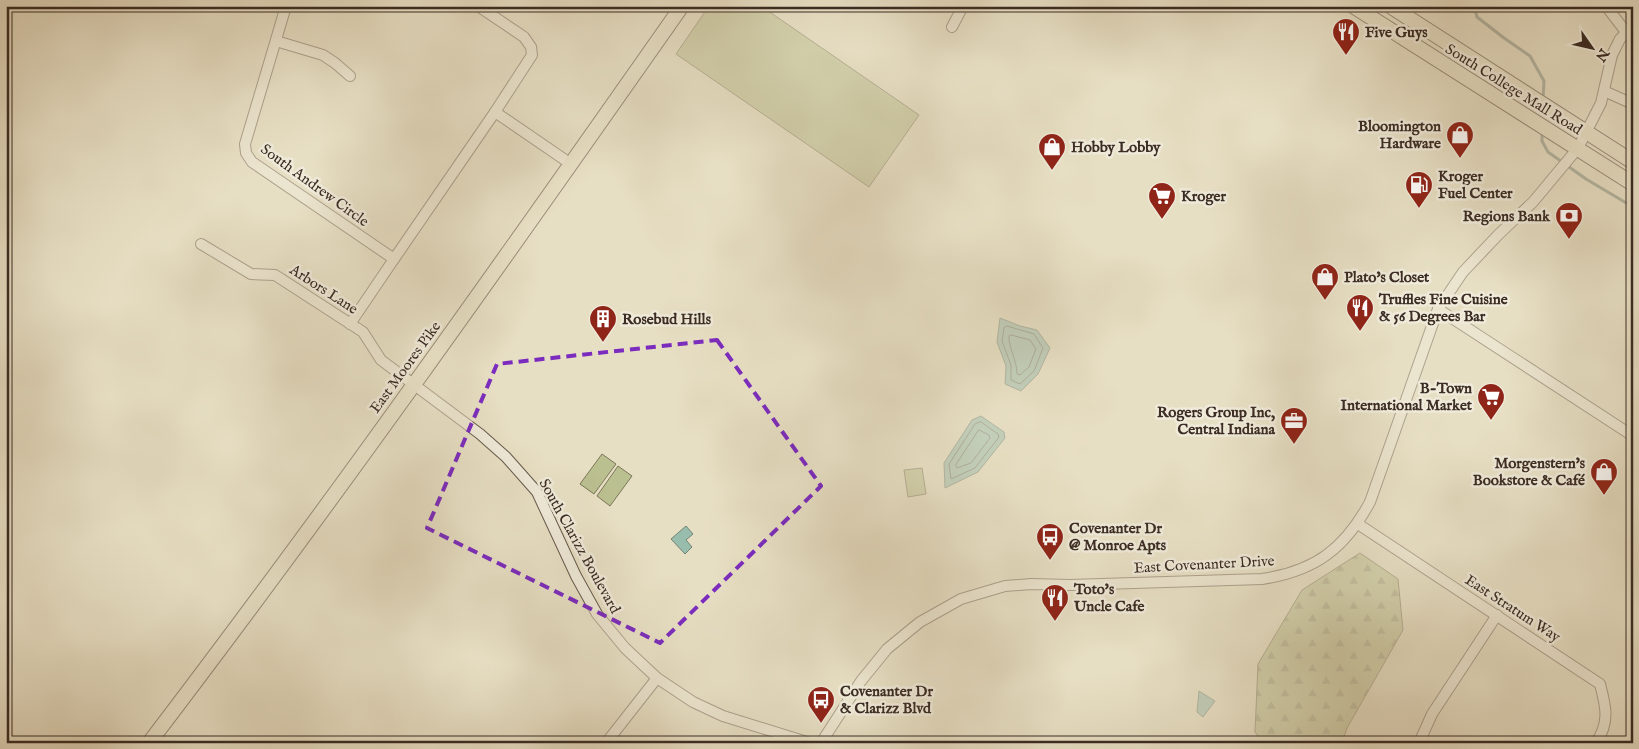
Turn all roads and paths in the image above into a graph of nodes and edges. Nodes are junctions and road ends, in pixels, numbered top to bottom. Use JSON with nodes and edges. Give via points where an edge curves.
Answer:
{"nodes":[{"id":1,"x":286,"y":6,"type":"edge"},
{"id":2,"x":478,"y":6,"type":"edge"},
{"id":3,"x":682,"y":6,"type":"edge"},
{"id":4,"x":963,"y":6,"type":"edge"},
{"id":5,"x":1353,"y":6,"type":"edge"},
{"id":6,"x":1390,"y":6,"type":"edge"},
{"id":7,"x":1606,"y":6,"type":"edge"},
{"id":8,"x":952,"y":27,"type":"dead end"},
{"id":9,"x":1630,"y":29,"type":"edge"},
{"id":10,"x":276,"y":41,"type":"junction"},
{"id":11,"x":350,"y":76,"type":"dead end"},
{"id":12,"x":1604,"y":91,"type":"junction"},
{"id":13,"x":1633,"y":104,"type":"edge"},
{"id":14,"x":495,"y":112,"type":"junction"},
{"id":15,"x":1586,"y":133,"type":"junction"},
{"id":16,"x":1574,"y":153,"type":"junction"},
{"id":17,"x":1633,"y":162,"type":"edge"},
{"id":18,"x":571,"y":164,"type":"junction"},
{"id":19,"x":1633,"y":184,"type":"edge"},
{"id":20,"x":201,"y":244,"type":"dead end"},
{"id":21,"x":394,"y":259,"type":"junction"},
{"id":22,"x":1438,"y":309,"type":"junction"},
{"id":23,"x":350,"y":324,"type":"junction"},
{"id":24,"x":413,"y":385,"type":"junction"},
{"id":25,"x":1633,"y":436,"type":"edge"},
{"id":26,"x":1358,"y":524,"type":"junction"},
{"id":27,"x":1497,"y":615,"type":"junction"},
{"id":28,"x":657,"y":678,"type":"junction"},
{"id":29,"x":149,"y":743,"type":"edge"},
{"id":30,"x":606,"y":743,"type":"edge"},
{"id":31,"x":810,"y":743,"type":"edge"},
{"id":32,"x":821,"y":743,"type":"edge"},
{"id":33,"x":1420,"y":743,"type":"edge"},
{"id":34,"x":1596,"y":743,"type":"edge"}],
"edges":[{"from":1,"to":10,"type":"street","name":"South Andrew Circle"},
{"from":2,"to":14,"type":"street","via":[[524,37],[531,46],[532,55]]},
{"from":3,"to":18,"type":"main road","name":"East Moores Pike"},
{"from":4,"to":8,"type":"street"},
{"from":5,"to":16,"type":"main road","name":"South College Mall Road","via":[[1555,134]]},
{"from":6,"to":15,"type":"main road","name":"South College Mall Road"},
{"from":7,"to":9,"type":"street"},
{"from":9,"to":12,"type":"street","name":"East Covenanter Drive","via":[[1612,55]]},
{"from":10,"to":11,"type":"street","via":[[323,55]]},
{"from":10,"to":21,"type":"street","name":"South Andrew Circle","via":[[245,144],[246,153],[252,162]]},
{"from":12,"to":13,"type":"street"},
{"from":12,"to":15,"type":"street","name":"East Covenanter Drive"},
{"from":14,"to":18,"type":"street"},
{"from":14,"to":21,"type":"street"},
{"from":15,"to":16,"type":"street","name":"East Covenanter Drive"},
{"from":15,"to":17,"type":"main road","name":"South College Mall Road"},
{"from":16,"to":19,"type":"main road","name":"South College Mall Road"},
{"from":16,"to":22,"type":"street","name":"East Covenanter Drive","via":[[1533,202],[1463,272]]},
{"from":18,"to":24,"type":"main road","name":"East Moores Pike"},
{"from":20,"to":23,"type":"street","name":"Arbors Lane","via":[[251,274],[275,275]]},
{"from":21,"to":23,"type":"street"},
{"from":22,"to":25,"type":"street"},
{"from":22,"to":26,"type":"street","name":"East Covenanter Drive","via":[[1370,502]]},
{"from":23,"to":24,"type":"street","name":"Arbors Lane","via":[[363,332],[381,360]]},
{"from":24,"to":28,"type":"street","name":"South Clarizz Boulevard","via":[[480,434],[537,492],[597,614],[625,648]]},
{"from":24,"to":29,"type":"main road","name":"East Moores Pike"},
{"from":26,"to":27,"type":"street","name":"East Stratum Way"},
{"from":26,"to":32,"type":"street","name":"East Covenanter Drive","via":[[1341,544],[1320,560],[1276,577],[1014,585],[961,599],[920,622],[887,649],[856,688]]},
{"from":27,"to":33,"type":"street","via":[[1432,714]]},
{"from":27,"to":34,"type":"street","name":"East Stratum Way","via":[[1600,684],[1606,706],[1604,730]]},
{"from":28,"to":30,"type":"street"},
{"from":28,"to":31,"type":"street","name":"South Clarizz Boulevard","via":[[693,702],[723,716]]}]}
